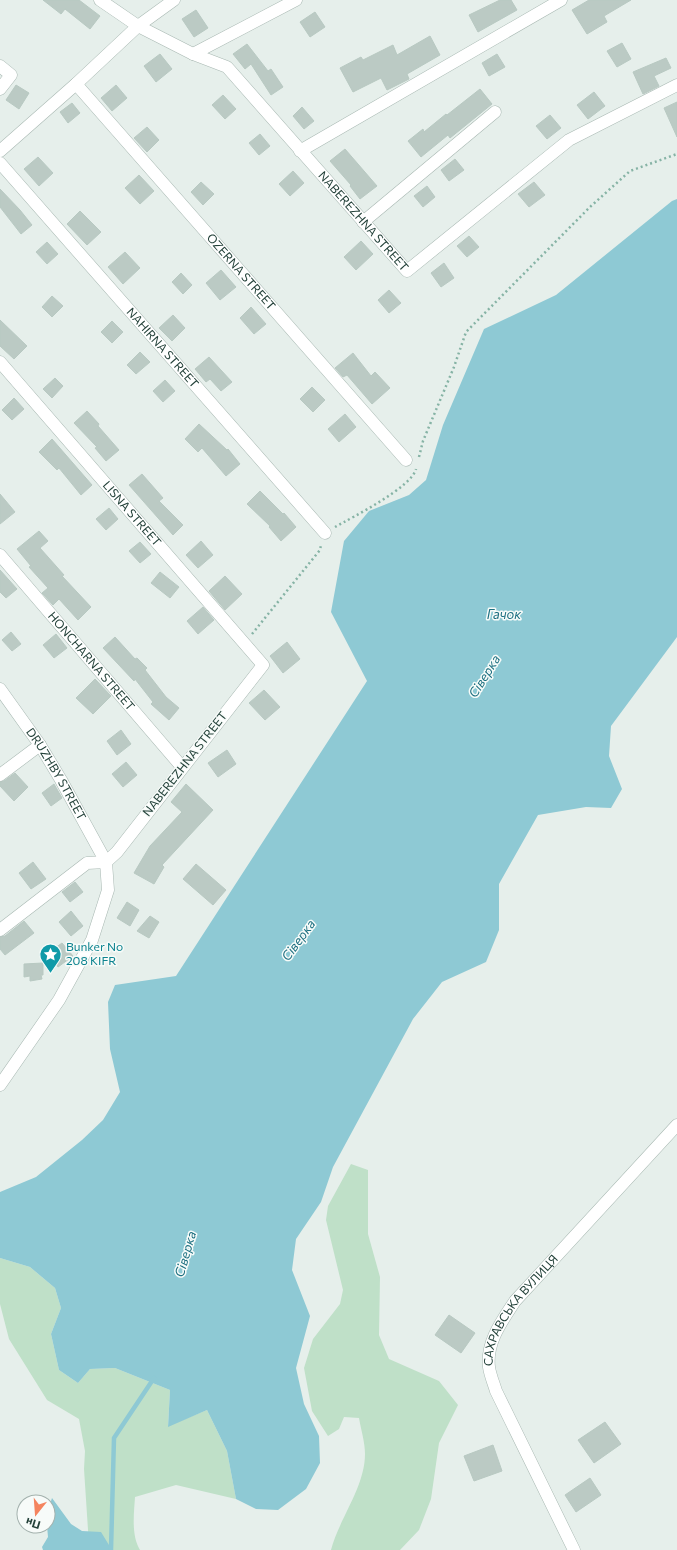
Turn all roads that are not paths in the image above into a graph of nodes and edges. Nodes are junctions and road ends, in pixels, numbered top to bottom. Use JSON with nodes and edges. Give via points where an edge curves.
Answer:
{"nodes":[{"id":1,"x":100,"y":0,"type":"edge"},
{"id":2,"x":174,"y":0,"type":"edge"},
{"id":3,"x":296,"y":0,"type":"edge"},
{"id":4,"x":561,"y":0,"type":"edge"},
{"id":5,"x":138,"y":26,"type":"junction"},
{"id":6,"x":193,"y":54,"type":"junction"},
{"id":7,"x":0,"y":66,"type":"edge"},
{"id":8,"x":76,"y":84,"type":"junction"},
{"id":9,"x":677,"y":85,"type":"edge"},
{"id":10,"x":0,"y":89,"type":"edge"},
{"id":11,"x":495,"y":112,"type":"dead end"},
{"id":12,"x":1,"y":149,"type":"edge"},
{"id":13,"x":300,"y":151,"type":"junction"},
{"id":14,"x":0,"y":163,"type":"edge"},
{"id":15,"x":364,"y":222,"type":"junction"},
{"id":16,"x":0,"y":362,"type":"edge"},
{"id":17,"x":406,"y":460,"type":"dead end"},
{"id":18,"x":325,"y":532,"type":"road end"},
{"id":19,"x":0,"y":555,"type":"edge"},
{"id":20,"x":263,"y":665,"type":"joint"},
{"id":21,"x":0,"y":689,"type":"edge"},
{"id":22,"x":40,"y":745,"type":"junction"},
{"id":23,"x":182,"y":767,"type":"junction"},
{"id":24,"x":0,"y":775,"type":"edge"},
{"id":25,"x":106,"y":862,"type":"junction"},
{"id":26,"x":0,"y":930,"type":"edge"},
{"id":27,"x":0,"y":1085,"type":"edge"},
{"id":28,"x":677,"y":1125,"type":"edge"},
{"id":29,"x":574,"y":1550,"type":"edge"}],
"edges":[{"from":1,"to":5,"type":"street","name":"NABEREZHNA STREET"},
{"from":2,"to":5,"type":"street"},
{"from":3,"to":6,"type":"street"},
{"from":4,"to":13,"type":"street"},
{"from":5,"to":6,"type":"street","name":"NABEREZHNA STREET"},
{"from":5,"to":8,"type":"street"},
{"from":6,"to":13,"type":"street","name":"NABEREZHNA STREET","via":[[227,68]]},
{"from":7,"to":10,"type":"street","via":[[10,75]]},
{"from":8,"to":12,"type":"street"},
{"from":8,"to":17,"type":"street","name":"OZERNA STREET"},
{"from":9,"to":15,"type":"street","name":"NABEREZHNA STREET","via":[[569,140],[407,271]]},
{"from":11,"to":15,"type":"street"},
{"from":13,"to":15,"type":"street","name":"NABEREZHNA STREET"},
{"from":14,"to":18,"type":"street","name":"NAHIRNA STREET"},
{"from":16,"to":20,"type":"street","name":"LISNA STREET"},
{"from":19,"to":23,"type":"street","name":"HONCHARNA STREET"},
{"from":20,"to":23,"type":"street","name":"NABEREZHNA STREET"},
{"from":21,"to":22,"type":"street","name":"DRUZHBY STREET"},
{"from":22,"to":24,"type":"street"},
{"from":22,"to":25,"type":"street","name":"DRUZHBY STREET"},
{"from":23,"to":25,"type":"street","name":"NABEREZHNA STREET"},
{"from":25,"to":26,"type":"street","via":[[87,863]]},
{"from":25,"to":27,"type":"street","via":[[108,890],[92,940],[59,1000]]},
{"from":28,"to":29,"type":"street","name":"САХРАВСЬКА ВУЛИЦЯ","via":[[515,1301],[491,1344],[489,1367],[496,1391]]}]}
